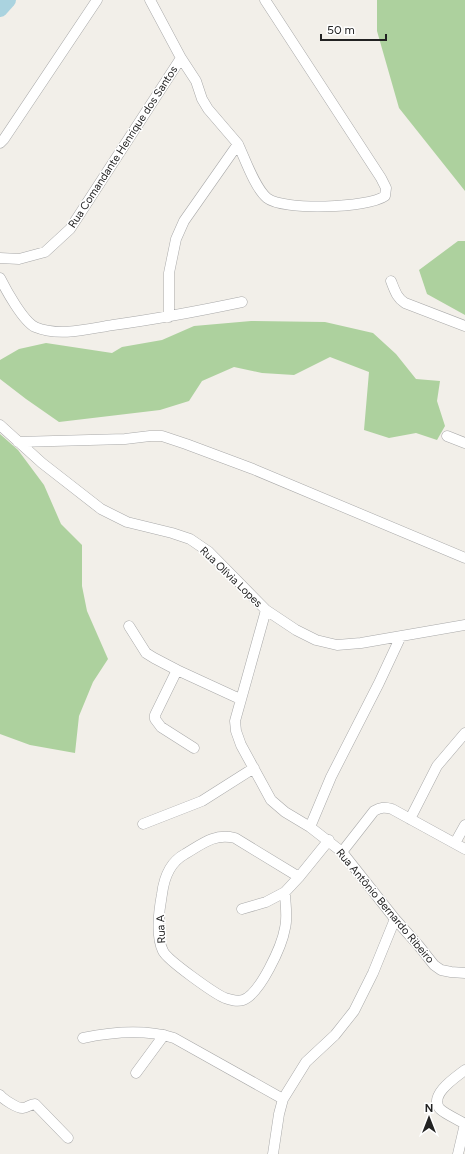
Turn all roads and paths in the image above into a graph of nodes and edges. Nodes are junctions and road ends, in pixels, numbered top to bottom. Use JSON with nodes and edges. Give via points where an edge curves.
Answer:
{"nodes":[{"id":1,"x":97,"y":0,"type":"edge"},
{"id":2,"x":150,"y":0,"type":"edge"},
{"id":3,"x":265,"y":0,"type":"edge"},
{"id":4,"x":181,"y":58,"type":"junction"},
{"id":5,"x":0,"y":144,"type":"edge"},
{"id":6,"x":238,"y":144,"type":"junction"},
{"id":7,"x":0,"y":258,"type":"edge"},
{"id":8,"x":0,"y":278,"type":"edge"},
{"id":9,"x":391,"y":281,"type":"dead end"},
{"id":10,"x":242,"y":302,"type":"dead end"},
{"id":11,"x":169,"y":317,"type":"junction"},
{"id":12,"x":465,"y":326,"type":"edge"},
{"id":13,"x":0,"y":426,"type":"edge"},
{"id":14,"x":447,"y":436,"type":"dead end"},
{"id":15,"x":18,"y":442,"type":"junction"},
{"id":16,"x":465,"y":443,"type":"edge"},
{"id":17,"x":465,"y":558,"type":"edge"},
{"id":18,"x":266,"y":610,"type":"junction"},
{"id":19,"x":465,"y":625,"type":"edge"},
{"id":20,"x":130,"y":626,"type":"dead end"},
{"id":21,"x":401,"y":636,"type":"junction"},
{"id":22,"x":177,"y":670,"type":"junction"},
{"id":23,"x":240,"y":699,"type":"junction"},
{"id":24,"x":465,"y":733,"type":"edge"},
{"id":25,"x":194,"y":748,"type":"dead end"},
{"id":26,"x":254,"y":768,"type":"junction"},
{"id":27,"x":410,"y":819,"type":"junction"},
{"id":28,"x":143,"y":824,"type":"dead end"},
{"id":29,"x":465,"y":825,"type":"edge"},
{"id":30,"x":310,"y":827,"type":"junction"},
{"id":31,"x":328,"y":840,"type":"junction"},
{"id":32,"x":455,"y":844,"type":"junction"},
{"id":33,"x":465,"y":849,"type":"edge"},
{"id":34,"x":342,"y":852,"type":"junction"},
{"id":35,"x":299,"y":877,"type":"junction"},
{"id":36,"x":285,"y":892,"type":"junction"},
{"id":37,"x":242,"y":910,"type":"dead end"},
{"id":38,"x":395,"y":919,"type":"junction"},
{"id":39,"x":465,"y":973,"type":"edge"},
{"id":40,"x":164,"y":1035,"type":"junction"},
{"id":41,"x":83,"y":1038,"type":"dead end"},
{"id":42,"x":465,"y":1070,"type":"edge"},
{"id":43,"x":136,"y":1073,"type":"dead end"},
{"id":44,"x":0,"y":1095,"type":"edge"},
{"id":45,"x":283,"y":1098,"type":"junction"},
{"id":46,"x":465,"y":1124,"type":"edge"},
{"id":47,"x":68,"y":1138,"type":"dead end"},
{"id":48,"x":273,"y":1154,"type":"edge"},
{"id":49,"x":458,"y":1154,"type":"edge"}],
"edges":[{"from":1,"to":5,"type":"street"},
{"from":2,"to":4,"type":"street"},
{"from":3,"to":6,"type":"street","via":[[381,178],[386,188],[385,196],[375,201],[353,205],[318,207],[279,203],[267,198],[259,188]]},
{"from":4,"to":6,"type":"street","via":[[196,81],[208,109]]},
{"from":4,"to":7,"type":"street","name":"Rua Comandante Henrique dos Santos","via":[[70,229],[45,252],[19,259]]},
{"from":6,"to":11,"type":"street","via":[[184,221],[176,239],[169,272]]},
{"from":8,"to":11,"type":"street","via":[[21,313],[33,326],[46,330],[65,332]]},
{"from":9,"to":12,"type":"street","via":[[396,295],[405,304]]},
{"from":10,"to":11,"type":"street"},
{"from":13,"to":15,"type":"street","name":"Rua Olívia Lopes"},
{"from":14,"to":16,"type":"street"},
{"from":15,"to":17,"type":"street","via":[[162,436],[253,469]]},
{"from":15,"to":18,"type":"street","name":"Rua Olívia Lopes","via":[[101,509],[127,522],[190,539],[209,552]]},
{"from":18,"to":21,"type":"street","name":"Rua Olívia Lopes","via":[[316,640],[337,645]]},
{"from":18,"to":23,"type":"street","name":"Rua Antônio Bernardo Ribeiro"},
{"from":19,"to":21,"type":"street","name":"Rua Olívia Lopes"},
{"from":20,"to":22,"type":"street","via":[[146,653]]},
{"from":21,"to":30,"type":"street","via":[[331,778]]},
{"from":22,"to":23,"type":"street"},
{"from":22,"to":25,"type":"street","via":[[155,719],[161,727]]},
{"from":23,"to":26,"type":"street","name":"Rua Antônio Bernardo Ribeiro","via":[[234,721],[236,731]]},
{"from":24,"to":27,"type":"street","via":[[437,766]]},
{"from":26,"to":28,"type":"street","via":[[202,801]]},
{"from":26,"to":30,"type":"street","name":"Rua Antônio Bernardo Ribeiro","via":[[271,800],[284,812]]},
{"from":27,"to":32,"type":"street"},
{"from":27,"to":34,"type":"street","via":[[392,809],[380,808],[374,811]]},
{"from":29,"to":32,"type":"street"},
{"from":30,"to":31,"type":"street","name":"Rua Antônio Bernardo Ribeiro"},
{"from":31,"to":34,"type":"street","name":"Rua Antônio Bernardo Ribeiro"},
{"from":31,"to":35,"type":"street"},
{"from":32,"to":33,"type":"street"},
{"from":34,"to":38,"type":"street","name":"Rua Antônio Bernardo Ribeiro"},
{"from":35,"to":36,"type":"street"},
{"from":35,"to":36,"type":"street","name":"Rua A","via":[[235,838],[225,836],[209,839],[178,858],[168,871],[159,908],[160,943],[163,953],[172,962],[224,997],[235,1001],[244,1000],[255,991],[275,960],[286,928]]},
{"from":36,"to":37,"type":"street"},
{"from":38,"to":39,"type":"street","name":"Rua Antônio Bernardo Ribeiro","via":[[434,965],[441,970]]},
{"from":38,"to":45,"type":"street","via":[[354,1011],[335,1035],[306,1062]]},
{"from":40,"to":41,"type":"street","via":[[119,1032]]},
{"from":40,"to":43,"type":"street"},
{"from":40,"to":45,"type":"street","via":[[174,1038]]},
{"from":42,"to":46,"type":"street","via":[[444,1087],[437,1102],[440,1109]]},
{"from":44,"to":47,"type":"street","via":[[19,1108],[35,1104]]},
{"from":45,"to":48,"type":"street"},
{"from":46,"to":49,"type":"street"}]}
